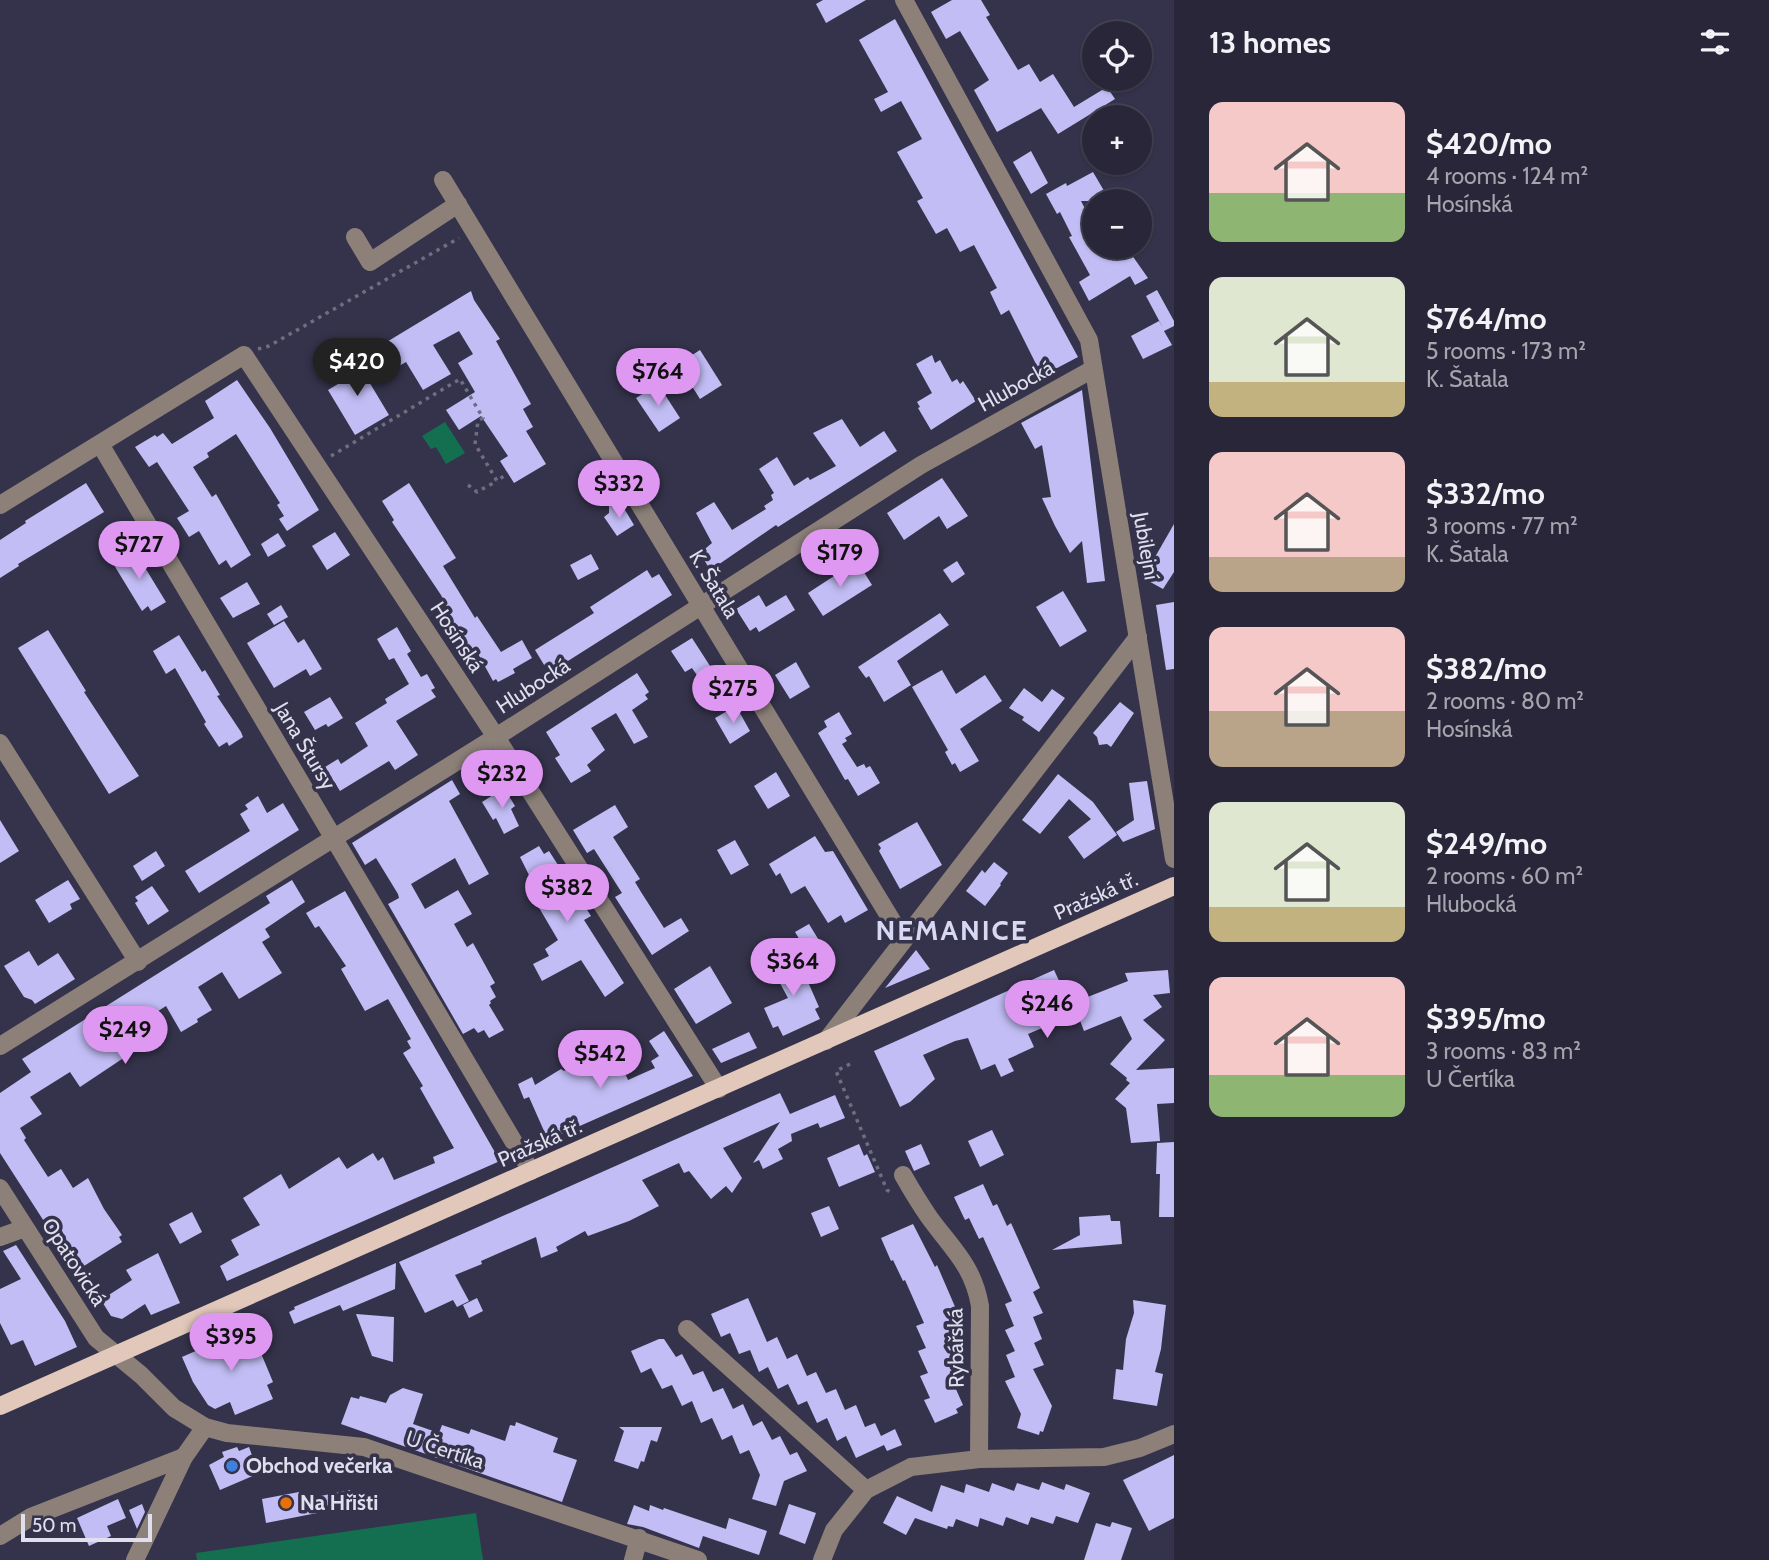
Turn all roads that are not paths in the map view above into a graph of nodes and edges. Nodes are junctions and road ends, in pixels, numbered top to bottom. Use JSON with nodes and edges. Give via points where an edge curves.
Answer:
{"nodes":[{"id":1,"x":904,"y":0,"type":"edge"},
{"id":2,"x":443,"y":180,"type":"dead end"},
{"id":3,"x":458,"y":204,"type":"junction"},
{"id":4,"x":355,"y":237,"type":"dead end"},
{"id":5,"x":1093,"y":369,"type":"junction"},
{"id":6,"x":100,"y":444,"type":"junction"},
{"id":7,"x":0,"y":506,"type":"edge"},
{"id":8,"x":701,"y":606,"type":"junction"},
{"id":9,"x":1138,"y":637,"type":"junction"},
{"id":10,"x":496,"y":737,"type":"junction"},
{"id":11,"x":0,"y":743,"type":"edge"},
{"id":12,"x":333,"y":838,"type":"junction"},
{"id":13,"x":1174,"y":859,"type":"edge"},
{"id":14,"x":1174,"y":886,"type":"edge"},
{"id":15,"x":903,"y":939,"type":"junction"},
{"id":16,"x":138,"y":962,"type":"junction"},
{"id":17,"x":826,"y":1041,"type":"junction"},
{"id":18,"x":0,"y":1046,"type":"edge"},
{"id":19,"x":719,"y":1089,"type":"junction"},
{"id":20,"x":531,"y":1171,"type":"junction"},
{"id":21,"x":903,"y":1175,"type":"dead end"},
{"id":22,"x":0,"y":1188,"type":"edge"},
{"id":23,"x":25,"y":1228,"type":"junction"},
{"id":24,"x":0,"y":1237,"type":"edge"},
{"id":25,"x":687,"y":1329,"type":"dead end"},
{"id":26,"x":116,"y":1354,"type":"junction"},
{"id":27,"x":0,"y":1406,"type":"edge"},
{"id":28,"x":205,"y":1427,"type":"junction"},
{"id":29,"x":1174,"y":1434,"type":"edge"},
{"id":30,"x":184,"y":1457,"type":"junction"},
{"id":31,"x":979,"y":1459,"type":"junction"},
{"id":32,"x":866,"y":1490,"type":"junction"},
{"id":33,"x":0,"y":1536,"type":"edge"},
{"id":34,"x":639,"y":1538,"type":"junction"},
{"id":35,"x":135,"y":1560,"type":"edge"},
{"id":36,"x":633,"y":1560,"type":"edge"},
{"id":37,"x":698,"y":1560,"type":"edge"},
{"id":38,"x":822,"y":1560,"type":"edge"}],
"edges":[{"from":1,"to":5,"type":"street","name":"Jubilejní","via":[[1089,340]]},
{"from":2,"to":3,"type":"street","name":"K. Šatala"},
{"from":3,"to":4,"type":"street","via":[[370,262]]},
{"from":3,"to":8,"type":"street","name":"K. Šatala"},
{"from":5,"to":8,"type":"street","name":"Hlubocká","via":[[921,465]]},
{"from":5,"to":9,"type":"street","name":"Jubilejní"},
{"from":6,"to":7,"type":"street"},
{"from":6,"to":10,"type":"street","name":"Hosínská","via":[[244,355]]},
{"from":6,"to":12,"type":"street","name":"Jana Štursy"},
{"from":8,"to":10,"type":"street","name":"Hlubocká"},
{"from":8,"to":15,"type":"street","name":"K. Šatala"},
{"from":9,"to":13,"type":"street","name":"Jubilejní"},
{"from":9,"to":15,"type":"street"},
{"from":10,"to":12,"type":"street","name":"Hlubocká"},
{"from":10,"to":19,"type":"street","name":"Hosínská"},
{"from":11,"to":16,"type":"street"},
{"from":12,"to":16,"type":"street","name":"Hlubocká"},
{"from":12,"to":20,"type":"street","name":"Jana Štursy"},
{"from":14,"to":17,"type":"main road","name":"Pražská tř."},
{"from":15,"to":17,"type":"street"},
{"from":16,"to":18,"type":"street","name":"Hlubocká"},
{"from":17,"to":19,"type":"main road","name":"Pražská tř."},
{"from":19,"to":20,"type":"main road","name":"Pražská tř."},
{"from":20,"to":26,"type":"main road","name":"Pražská tř."},
{"from":21,"to":31,"type":"street","name":"Rybářská","via":[[977,1287]]},
{"from":22,"to":23,"type":"street","name":"Opatovická"},
{"from":23,"to":24,"type":"street"},
{"from":23,"to":26,"type":"street","name":"Opatovická","via":[[96,1338]]},
{"from":25,"to":32,"type":"street"},
{"from":26,"to":27,"type":"main road","name":"Pražská tř."},
{"from":26,"to":28,"type":"street","name":"Opatovická","via":[[174,1408]]},
{"from":28,"to":30,"type":"street"},
{"from":28,"to":34,"type":"street","name":"U Čertíka","via":[[364,1447]]},
{"from":29,"to":31,"type":"street","via":[[1104,1457]]},
{"from":30,"to":33,"type":"street","via":[[31,1517]]},
{"from":30,"to":35,"type":"street"},
{"from":31,"to":32,"type":"street","via":[[911,1467]]},
{"from":32,"to":38,"type":"street","via":[[834,1530]]},
{"from":34,"to":36,"type":"street"},
{"from":34,"to":37,"type":"street","name":"U Čertíka"}]}
